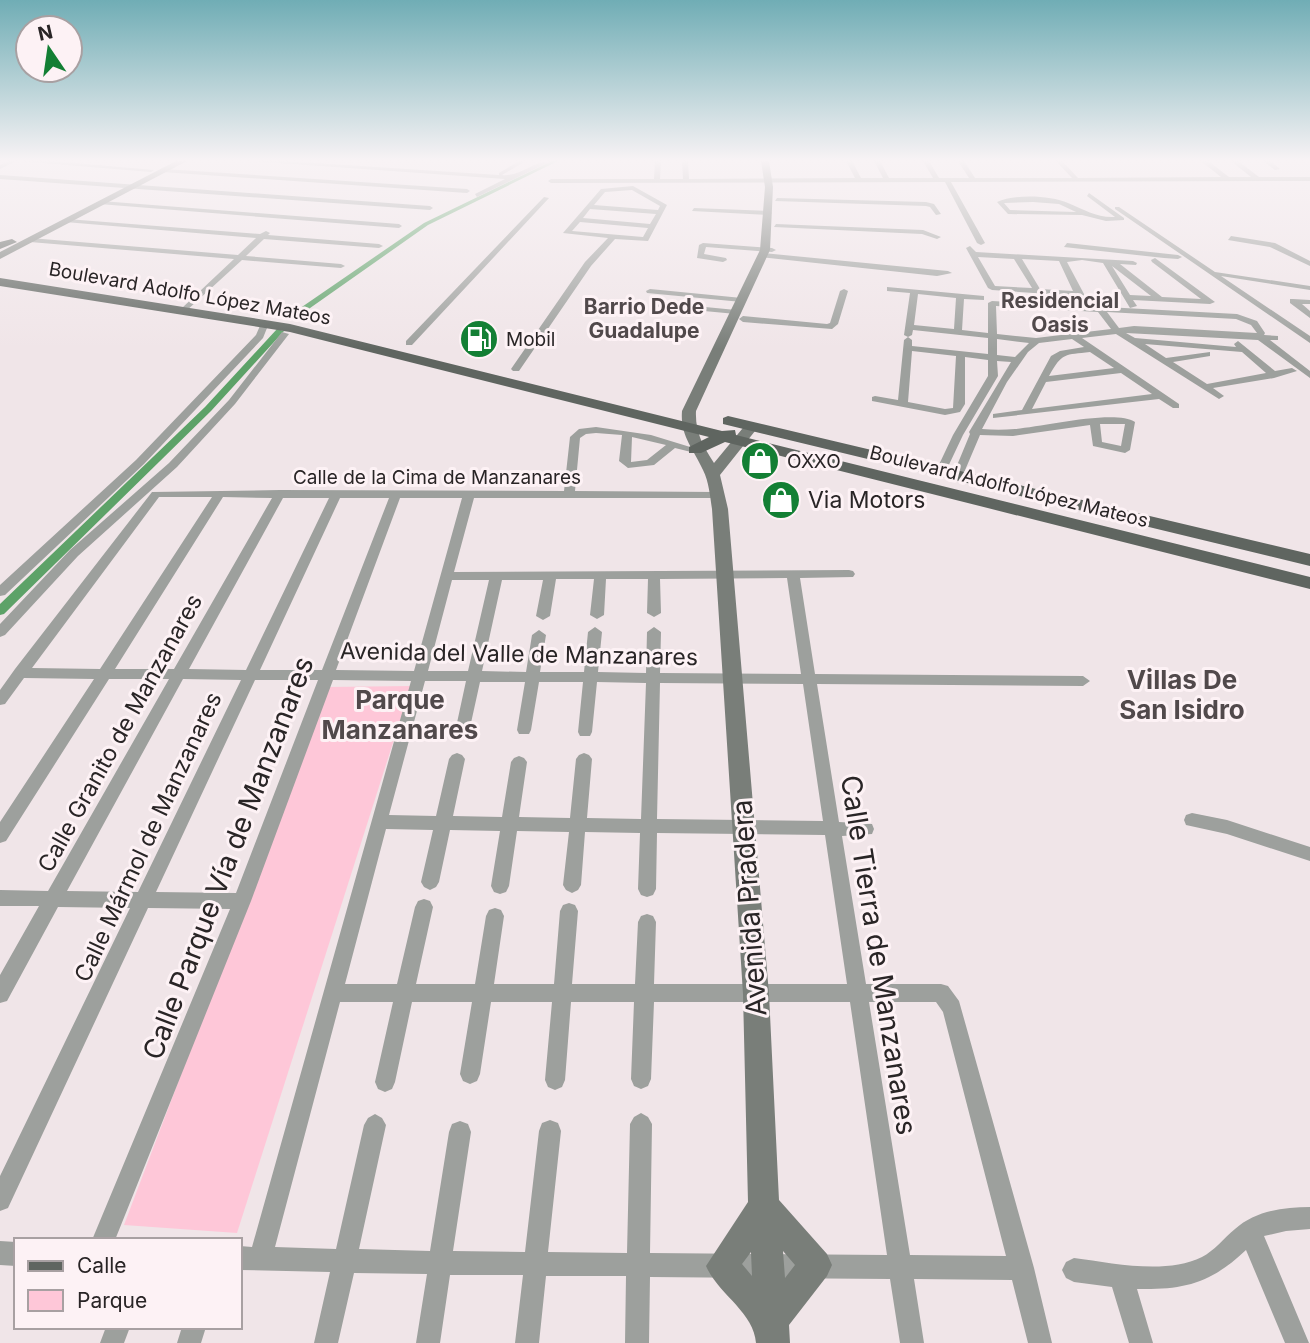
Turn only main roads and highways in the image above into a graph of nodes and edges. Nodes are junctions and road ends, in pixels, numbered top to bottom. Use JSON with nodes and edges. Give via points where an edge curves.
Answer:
{"nodes":[{"id":1,"x":12,"y":242,"type":"road end"},
{"id":2,"x":0,"y":247,"type":"edge"},
{"id":3,"x":0,"y":272,"type":"edge"},
{"id":4,"x":65,"y":281,"type":"junction"},
{"id":5,"x":0,"y":282,"type":"edge"},
{"id":6,"x":28,"y":286,"type":"junction"},
{"id":7,"x":196,"y":306,"type":"junction"},
{"id":8,"x":521,"y":370,"type":"road end"},
{"id":9,"x":693,"y":416,"type":"junction"},
{"id":10,"x":742,"y":433,"type":"junction"},
{"id":11,"x":695,"y":450,"type":"road end"},
{"id":12,"x":1310,"y":560,"type":"edge"},
{"id":13,"x":1310,"y":583,"type":"edge"}],
"edges":[{"from":1,"to":2,"type":"main road"},
{"from":3,"to":4,"type":"main road","name":"Boulevard Adolfo López Mateos"},
{"from":4,"to":6,"type":"main road"},
{"from":4,"to":7,"type":"main road","name":"Boulevard Adolfo López Mateos"},
{"from":5,"to":6,"type":"main road","name":"Boulevard Adolfo López Mateos"},
{"from":6,"to":7,"type":"main road","name":"Boulevard Adolfo López Mateos","via":[[154,305]]},
{"from":7,"to":8,"type":"main road","name":"Boulevard Adolfo López Mateos","via":[[331,323]]},
{"from":7,"to":9,"type":"main road","name":"Boulevard Adolfo López Mateos","via":[[616,407]]},
{"from":9,"to":10,"type":"main road","name":"Boulevard Adolfo López Mateos"},
{"from":9,"to":10,"type":"main road","name":"Boulevard Adolfo López Mateos"},
{"from":10,"to":11,"type":"main road"},
{"from":10,"to":12,"type":"main road","name":"Boulevard Adolfo López Mateos","via":[[805,446],[838,447]]},
{"from":10,"to":13,"type":"main road","name":"Boulevard Adolfo López Mateos"}]}
